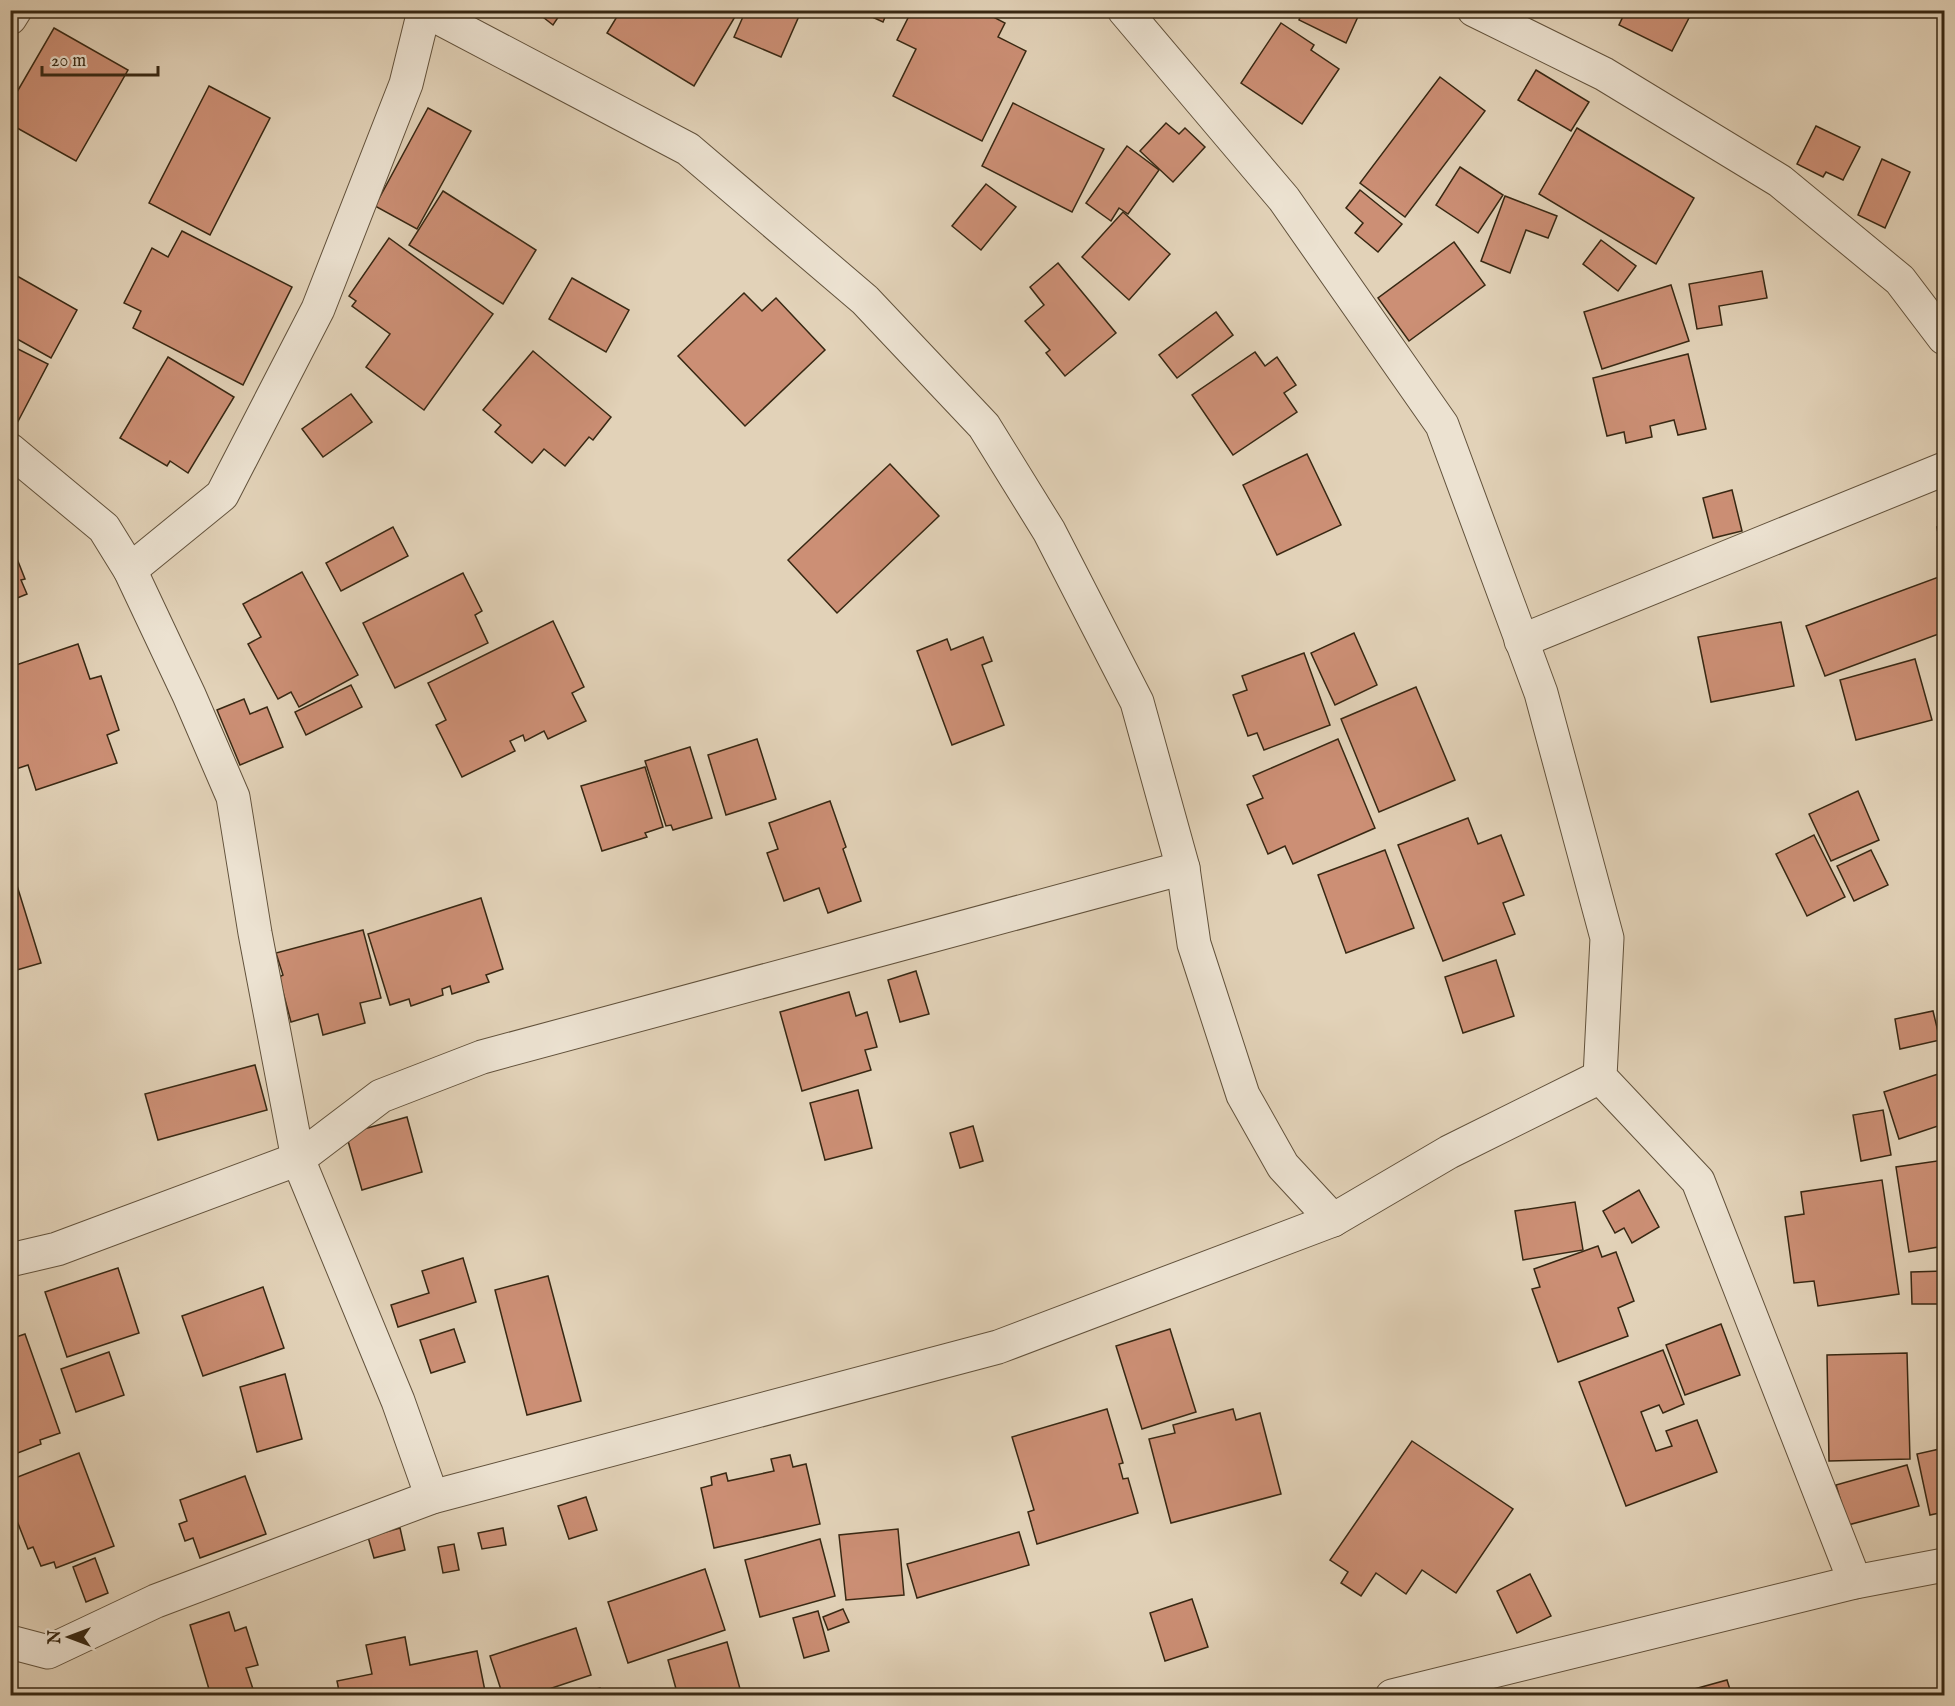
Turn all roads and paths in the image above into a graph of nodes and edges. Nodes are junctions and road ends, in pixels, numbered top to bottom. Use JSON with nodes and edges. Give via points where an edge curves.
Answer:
{"nodes":[{"id":1,"x":15,"y":10,"type":"edge"},
{"id":2,"x":424,"y":10,"type":"edge"},
{"id":3,"x":1124,"y":10,"type":"edge"},
{"id":4,"x":1474,"y":10,"type":"edge"},
{"id":5,"x":10,"y":18,"type":"edge"},
{"id":6,"x":1944,"y":339,"type":"edge"},
{"id":7,"x":10,"y":450,"type":"edge"},
{"id":8,"x":1944,"y":469,"type":"edge"},
{"id":9,"x":130,"y":570,"type":"junction"},
{"id":10,"x":1521,"y":641,"type":"junction"},
{"id":11,"x":1183,"y":868,"type":"junction"},
{"id":12,"x":1600,"y":1077,"type":"junction"},
{"id":13,"x":298,"y":1159,"type":"junction"},
{"id":14,"x":1333,"y":1220,"type":"junction"},
{"id":15,"x":10,"y":1260,"type":"edge"},
{"id":16,"x":432,"y":1497,"type":"junction"},
{"id":17,"x":1944,"y":1565,"type":"edge"},
{"id":18,"x":1855,"y":1582,"type":"junction"},
{"id":19,"x":10,"y":1642,"type":"edge"},
{"id":20,"x":1392,"y":1695,"type":"edge"}],
"edges":[{"from":1,"to":5,"type":"street"},
{"from":2,"to":9,"type":"street","via":[[406,84],[318,309],[222,495]]},
{"from":2,"to":11,"type":"street","via":[[688,149],[865,300],[984,426],[1049,531],[1137,702]]},
{"from":3,"to":10,"type":"street","via":[[1284,199],[1442,425]]},
{"from":4,"to":6,"type":"street","via":[[1604,74],[1780,181],[1900,280]]},
{"from":7,"to":9,"type":"street","via":[[104,528]]},
{"from":8,"to":10,"type":"street"},
{"from":9,"to":13,"type":"street","via":[[232,797]]},
{"from":10,"to":12,"type":"street","via":[[1541,693],[1607,938]]},
{"from":11,"to":13,"type":"street","via":[[482,1058],[381,1096]]},
{"from":11,"to":14,"type":"street","via":[[1194,944],[1243,1095],[1283,1166]]},
{"from":12,"to":14,"type":"street","via":[[1449,1152]]},
{"from":12,"to":18,"type":"street","via":[[1698,1181]]},
{"from":13,"to":15,"type":"street","via":[[57,1249]]},
{"from":13,"to":16,"type":"street","via":[[398,1401]]},
{"from":14,"to":16,"type":"street","via":[[998,1347]]},
{"from":16,"to":19,"type":"street","via":[[156,1601],[48,1652]]},
{"from":17,"to":18,"type":"street"},
{"from":18,"to":20,"type":"street"}]}
